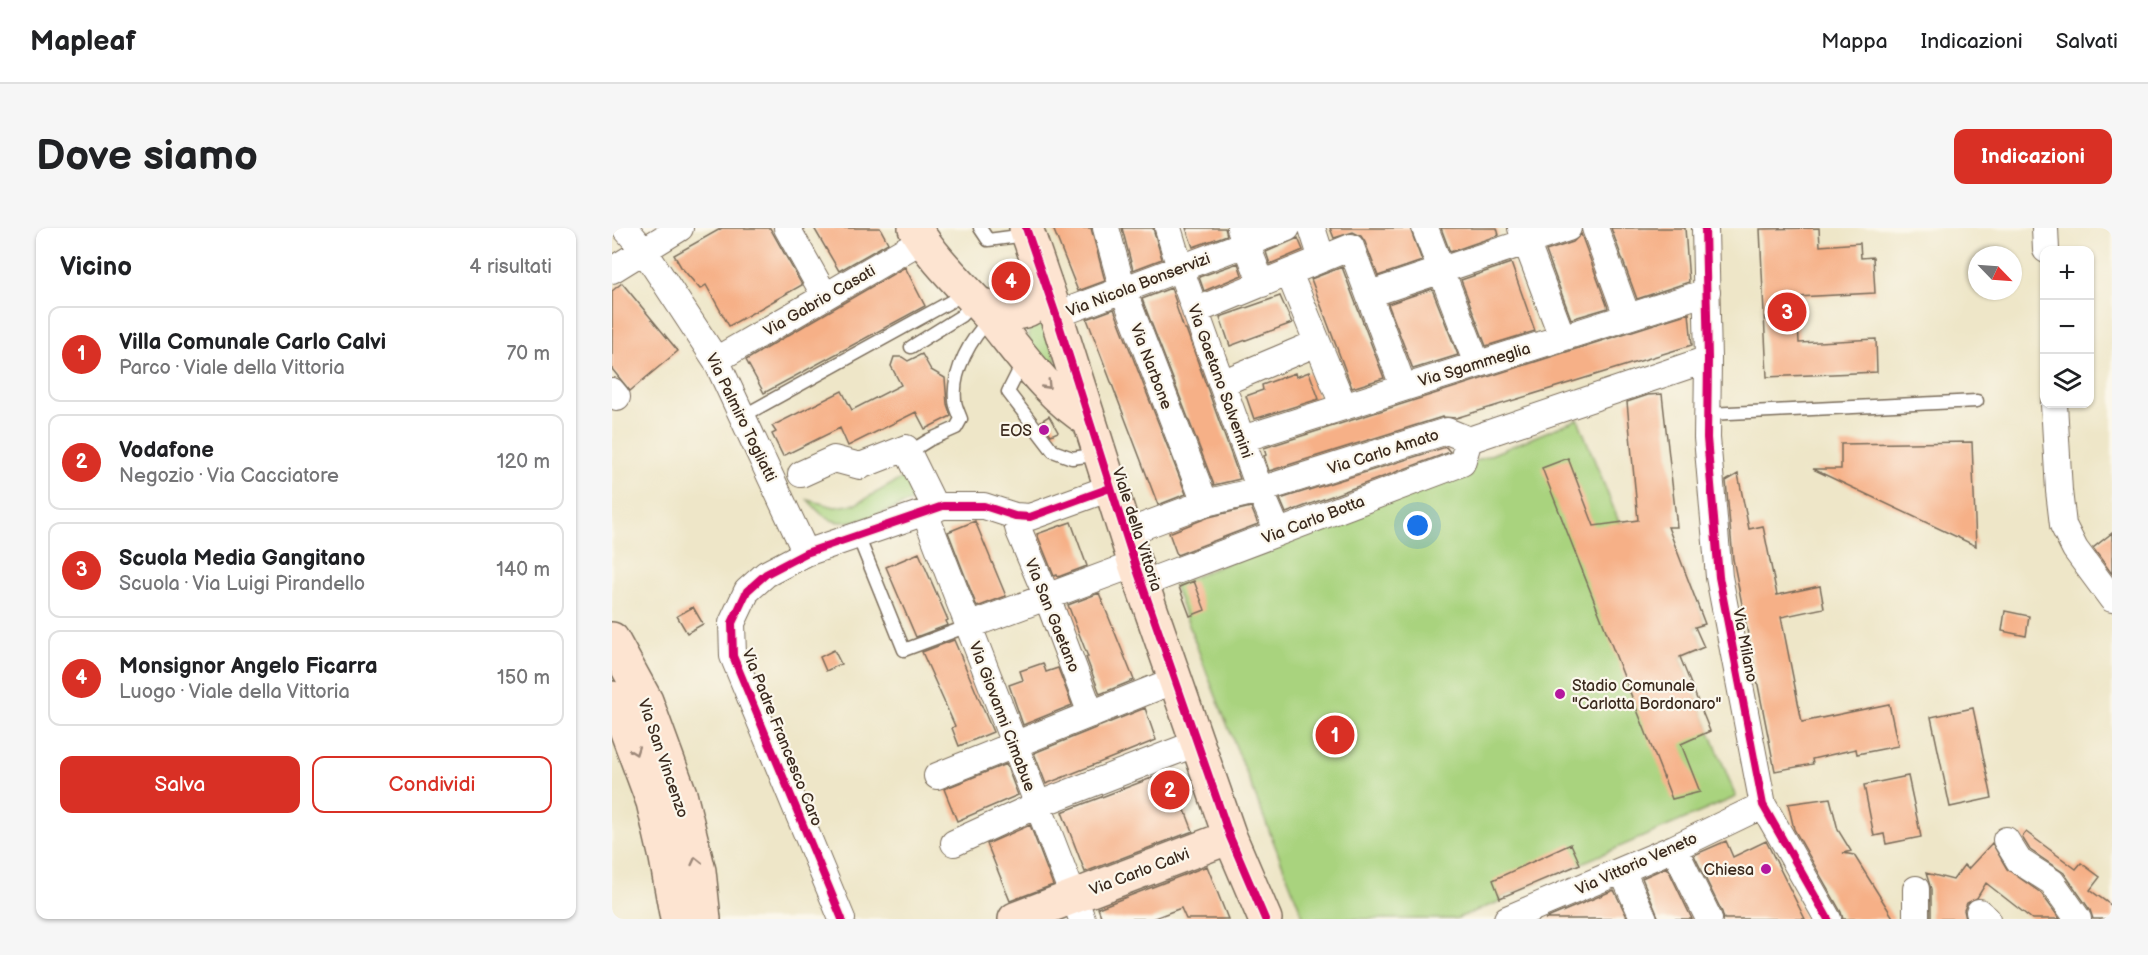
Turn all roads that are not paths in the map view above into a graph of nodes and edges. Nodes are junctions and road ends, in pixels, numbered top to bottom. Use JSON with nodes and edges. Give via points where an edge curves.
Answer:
{"nodes":[{"id":1,"x":626,"y":228,"type":"edge"},
{"id":2,"x":680,"y":228,"type":"edge"},
{"id":3,"x":787,"y":228,"type":"edge"},
{"id":4,"x":980,"y":228,"type":"edge"},
{"id":5,"x":1106,"y":228,"type":"edge"},
{"id":6,"x":1168,"y":228,"type":"edge"},
{"id":7,"x":1287,"y":228,"type":"edge"},
{"id":8,"x":1312,"y":228,"type":"edge"},
{"id":9,"x":1425,"y":228,"type":"edge"},
{"id":10,"x":1568,"y":228,"type":"edge"},
{"id":11,"x":1595,"y":228,"type":"edge"},
{"id":12,"x":1705,"y":228,"type":"edge"},
{"id":13,"x":2045,"y":228,"type":"edge"},
{"id":14,"x":1027,"y":231,"type":"edge"},
{"id":15,"x":918,"y":234,"type":"edge"},
{"id":16,"x":1523,"y":235,"type":"edge"},
{"id":17,"x":1243,"y":236,"type":"edge"},
{"id":18,"x":2046,"y":246,"type":"edge"},
{"id":19,"x":643,"y":249,"type":"junction"},
{"id":20,"x":1322,"y":259,"type":"junction"},
{"id":21,"x":1180,"y":268,"type":"junction"},
{"id":22,"x":612,"y":270,"type":"edge"},
{"id":23,"x":1441,"y":271,"type":"junction"},
{"id":24,"x":1289,"y":273,"type":"junction"},
{"id":25,"x":1262,"y":284,"type":"junction"},
{"id":26,"x":1123,"y":290,"type":"junction"},
{"id":27,"x":1707,"y":292,"type":"junction"},
{"id":28,"x":1370,"y":294,"type":"junction"},
{"id":29,"x":825,"y":296,"type":"junction"},
{"id":30,"x":978,"y":304,"type":"junction"},
{"id":31,"x":1051,"y":304,"type":"junction"},
{"id":32,"x":1195,"y":311,"type":"junction"},
{"id":33,"x":1627,"y":316,"type":"junction"},
{"id":34,"x":1562,"y":337,"type":"junction"},
{"id":35,"x":1317,"y":344,"type":"junction"},
{"id":36,"x":911,"y":347,"type":"dead end"},
{"id":37,"x":1708,"y":359,"type":"junction"},
{"id":38,"x":716,"y":360,"type":"junction"},
{"id":39,"x":1024,"y":360,"type":"junction"},
{"id":40,"x":1477,"y":364,"type":"junction"},
{"id":41,"x":1222,"y":383,"type":"junction"},
{"id":42,"x":1403,"y":386,"type":"junction"},
{"id":43,"x":1977,"y":401,"type":"dead end"},
{"id":44,"x":1343,"y":405,"type":"junction"},
{"id":45,"x":2054,"y":408,"type":"edge"},
{"id":46,"x":1708,"y":414,"type":"junction"},
{"id":47,"x":743,"y":416,"type":"junction"},
{"id":48,"x":1090,"y":422,"type":"junction"},
{"id":49,"x":1242,"y":439,"type":"junction"},
{"id":50,"x":1469,"y":440,"type":"junction"},
{"id":51,"x":908,"y":453,"type":"junction"},
{"id":52,"x":1100,"y":454,"type":"junction"},
{"id":53,"x":801,"y":474,"type":"dead end"},
{"id":54,"x":1110,"y":488,"type":"junction"},
{"id":55,"x":1260,"y":490,"type":"junction"},
{"id":56,"x":1205,"y":503,"type":"junction"},
{"id":57,"x":930,"y":511,"type":"junction"},
{"id":58,"x":1015,"y":516,"type":"junction"},
{"id":59,"x":1278,"y":532,"type":"junction"},
{"id":60,"x":1125,"y":533,"type":"junction"},
{"id":61,"x":858,"y":536,"type":"junction"},
{"id":62,"x":807,"y":553,"type":"junction"},
{"id":63,"x":1138,"y":574,"type":"junction"},
{"id":64,"x":1047,"y":597,"type":"junction"},
{"id":65,"x":2112,"y":599,"type":"edge"},
{"id":66,"x":968,"y":626,"type":"junction"},
{"id":67,"x":612,"y":639,"type":"edge"},
{"id":68,"x":1175,"y":680,"type":"junction"},
{"id":69,"x":612,"y":698,"type":"edge"},
{"id":70,"x":1091,"y":714,"type":"junction"},
{"id":71,"x":1197,"y":743,"type":"junction"},
{"id":72,"x":1014,"y":744,"type":"junction"},
{"id":73,"x":937,"y":776,"type":"dead end"},
{"id":74,"x":1037,"y":805,"type":"junction"},
{"id":75,"x":1763,"y":805,"type":"junction"},
{"id":76,"x":1230,"y":837,"type":"junction"},
{"id":77,"x":2006,"y":840,"type":"dead end"},
{"id":78,"x":954,"y":843,"type":"dead end"},
{"id":79,"x":1674,"y":848,"type":"junction"},
{"id":80,"x":1622,"y":871,"type":"junction"},
{"id":81,"x":1916,"y":889,"type":"dead end"},
{"id":82,"x":1078,"y":908,"type":"edge"},
{"id":83,"x":1537,"y":914,"type":"edge"},
{"id":84,"x":676,"y":919,"type":"edge"},
{"id":85,"x":704,"y":919,"type":"edge"},
{"id":86,"x":842,"y":919,"type":"edge"},
{"id":87,"x":1015,"y":919,"type":"edge"},
{"id":88,"x":1265,"y":919,"type":"edge"},
{"id":89,"x":1507,"y":919,"type":"edge"},
{"id":90,"x":1644,"y":919,"type":"edge"},
{"id":91,"x":1709,"y":919,"type":"edge"},
{"id":92,"x":1828,"y":919,"type":"edge"},
{"id":93,"x":1916,"y":919,"type":"edge"},
{"id":94,"x":2078,"y":919,"type":"edge"}],
"edges":[{"from":1,"to":19,"type":"street","name":"Via Palmiro Togliatti"},
{"from":2,"to":19,"type":"street"},
{"from":3,"to":29,"type":"street"},
{"from":4,"to":14,"type":"lane","via":[[988,240]]},
{"from":5,"to":26,"type":"street","name":"Via Narbone"},
{"from":6,"to":21,"type":"street","name":"Via Gaetano Salvemini"},
{"from":7,"to":17,"type":"street","name":"Via Nicola Bonservizi"},
{"from":8,"to":20,"type":"street"},
{"from":9,"to":23,"type":"street"},
{"from":10,"to":16,"type":"street"},
{"from":11,"to":33,"type":"street"},
{"from":12,"to":27,"type":"street","name":"Via Milano"},
{"from":13,"to":18,"type":"street"},
{"from":14,"to":31,"type":"street","name":"Viale della Vittoria"},
{"from":15,"to":29,"type":"street","name":"Via Gabrio Casati"},
{"from":15,"to":30,"type":"street"},
{"from":16,"to":23,"type":"street"},
{"from":16,"to":34,"type":"street"},
{"from":17,"to":21,"type":"street","name":"Via Nicola Bonservizi"},
{"from":17,"to":25,"type":"street"},
{"from":19,"to":22,"type":"street"},
{"from":19,"to":38,"type":"street","name":"Via Palmiro Togliatti"},
{"from":20,"to":24,"type":"street"},
{"from":20,"to":28,"type":"street","via":[[1351,247]]},
{"from":21,"to":26,"type":"street","name":"Via Nicola Bonservizi"},
{"from":21,"to":32,"type":"street","name":"Via Gaetano Salvemini"},
{"from":23,"to":28,"type":"street"},
{"from":23,"to":40,"type":"street"},
{"from":24,"to":25,"type":"street"},
{"from":24,"to":35,"type":"street"},
{"from":25,"to":32,"type":"street"},
{"from":26,"to":31,"type":"street","name":"Via Nicola Bonservizi"},
{"from":26,"to":56,"type":"street","name":"Via Narbone"},
{"from":27,"to":33,"type":"street","name":"Via Sgammeglia"},
{"from":27,"to":37,"type":"street","name":"Via Milano"},
{"from":28,"to":42,"type":"street"},
{"from":29,"to":38,"type":"street","name":"Via Gabrio Casati"},
{"from":30,"to":31,"type":"street","via":[[1023,313]]},
{"from":30,"to":36,"type":"lane"},
{"from":30,"to":39,"type":"street"},
{"from":30,"to":47,"type":"lane"},
{"from":30,"to":51,"type":"lane","via":[[979,330],[958,370],[955,400],[961,419],[956,428]]},
{"from":31,"to":48,"type":"street","name":"Viale della Vittoria"},
{"from":32,"to":41,"type":"street","name":"Via Gaetano Salvemini"},
{"from":33,"to":34,"type":"street","name":"Via Sgammeglia"},
{"from":34,"to":40,"type":"street","name":"Via Sgammeglia"},
{"from":35,"to":41,"type":"street"},
{"from":35,"to":44,"type":"street"},
{"from":37,"to":46,"type":"street","name":"Via Milano"},
{"from":37,"to":50,"type":"street"},
{"from":38,"to":47,"type":"street","name":"Via Palmiro Togliatti"},
{"from":39,"to":48,"type":"street","one_way":true,"via":[[1070,409]]},
{"from":39,"to":52,"type":"lane","via":[[1008,392],[1053,451],[1072,458]]},
{"from":40,"to":42,"type":"street","name":"Via Sgammeglia"},
{"from":41,"to":49,"type":"street","name":"Via Gaetano Salvemini"},
{"from":42,"to":44,"type":"street","name":"Via Sgammeglia"},
{"from":43,"to":46,"type":"lane"},
{"from":44,"to":49,"type":"street","name":"Via Sgammeglia"},
{"from":45,"to":65,"type":"street","via":[[2063,525],[2075,549]]},
{"from":46,"to":75,"type":"street","name":"Via Milano","via":[[1719,578]]},
{"from":47,"to":62,"type":"street","name":"Via Palmiro Togliatti"},
{"from":48,"to":52,"type":"street","name":"Viale della Vittoria"},
{"from":49,"to":55,"type":"street","name":"Via Gaetano Salvemini"},
{"from":50,"to":55,"type":"street","name":"Via Carlo Amato","via":[[1447,431]]},
{"from":50,"to":59,"type":"street","name":"Via Carlo Botta","via":[[1462,463]]},
{"from":51,"to":53,"type":"street","via":[[906,448],[860,466],[834,459]]},
{"from":51,"to":57,"type":"street","name":"Via Giovanni Cimabue"},
{"from":52,"to":54,"type":"street","name":"Viale della Vittoria"},
{"from":54,"to":58,"type":"street","name":"Via Padre Francesco Caro","via":[[1030,517]]},
{"from":54,"to":60,"type":"street","name":"Viale della Vittoria"},
{"from":55,"to":56,"type":"street","name":"Via Carlo Amato"},
{"from":55,"to":59,"type":"street","name":"Via Gaetano Salvemini"},
{"from":56,"to":60,"type":"street","name":"Via Carlo Amato"},
{"from":57,"to":58,"type":"street","name":"Via Padre Francesco Caro","via":[[943,506],[984,506]]},
{"from":57,"to":61,"type":"street","name":"Via Padre Francesco Caro"},
{"from":57,"to":66,"type":"street","name":"Via Giovanni Cimabue"},
{"from":58,"to":64,"type":"street","name":"Via San Gaetano"},
{"from":59,"to":63,"type":"street","name":"Via Carlo Botta"},
{"from":60,"to":63,"type":"street","name":"Viale della Vittoria"},
{"from":61,"to":62,"type":"street","name":"Via Padre Francesco Caro"},
{"from":61,"to":66,"type":"lane","via":[[904,650]]},
{"from":62,"to":86,"type":"street","name":"Via Padre Francesco Caro","via":[[766,574],[747,591],[732,623],[733,656]]},
{"from":63,"to":64,"type":"street","name":"Via Carlo Botta"},
{"from":63,"to":68,"type":"street","name":"Viale della Vittoria"},
{"from":64,"to":66,"type":"street","name":"Via Carlo Botta"},
{"from":64,"to":70,"type":"street","name":"Via San Gaetano"},
{"from":66,"to":72,"type":"street","name":"Via Giovanni Cimabue"},
{"from":85,"to":67,"type":"street","name":"Via San Vincenzo","one_way":true,"via":[[699,871],[680,794],[646,701]]},
{"from":68,"to":70,"type":"street"},
{"from":68,"to":71,"type":"street","name":"Viale della Vittoria"},
{"from":69,"to":84,"type":"street","name":"Via San Vincenzo","one_way":true,"via":[[653,802]]},
{"from":70,"to":72,"type":"street"},
{"from":71,"to":74,"type":"street"},
{"from":71,"to":76,"type":"street","name":"Viale della Vittoria"},
{"from":72,"to":73,"type":"street"},
{"from":72,"to":74,"type":"street","name":"Via Giovanni Cimabue"},
{"from":74,"to":78,"type":"street"},
{"from":74,"to":82,"type":"street","name":"Via Giovanni Cimabue"},
{"from":75,"to":79,"type":"street","name":"Via Vittorio Veneto"},
{"from":75,"to":92,"type":"street","name":"Via Milano"},
{"from":76,"to":82,"type":"street","name":"Via Carlo Calvi"},
{"from":76,"to":88,"type":"street","name":"Viale della Vittoria"},
{"from":77,"to":94,"type":"street","via":[[2019,861],[2052,882]]},
{"from":79,"to":80,"type":"street","name":"Via Vittorio Veneto"},
{"from":79,"to":91,"type":"street"},
{"from":80,"to":83,"type":"street","name":"Via Vittorio Veneto"},
{"from":80,"to":90,"type":"street"},
{"from":81,"to":93,"type":"street"},
{"from":82,"to":87,"type":"street","name":"Via Carlo Calvi"},
{"from":83,"to":89,"type":"street","name":"Via Vittorio Veneto"}]}
